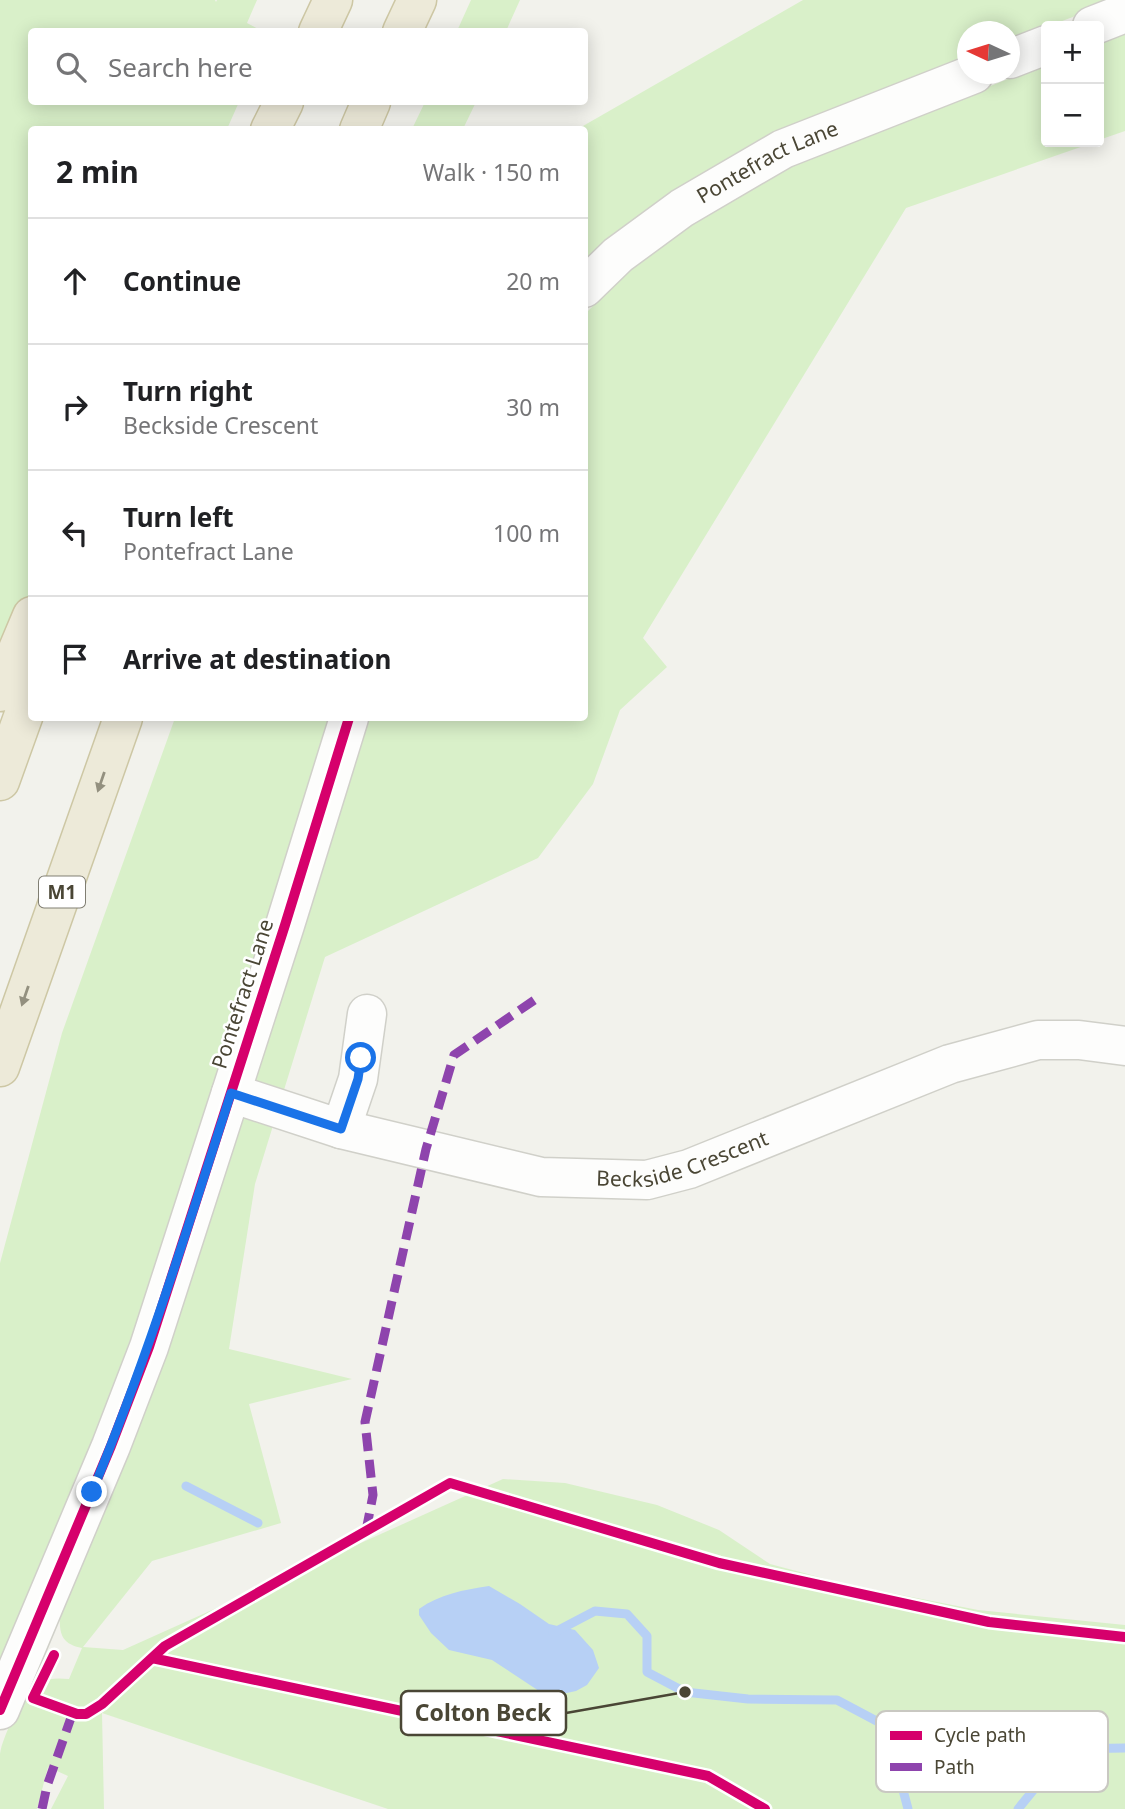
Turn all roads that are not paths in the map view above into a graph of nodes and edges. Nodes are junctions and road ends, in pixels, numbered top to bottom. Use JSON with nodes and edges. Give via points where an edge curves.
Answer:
{"nodes":[{"id":1,"x":333,"y":0,"type":"edge"},
{"id":2,"x":416,"y":0,"type":"edge"},
{"id":3,"x":1125,"y":13,"type":"edge"},
{"id":4,"x":1104,"y":21,"type":"edge"},
{"id":5,"x":320,"y":28,"type":"edge"},
{"id":6,"x":404,"y":28,"type":"edge"},
{"id":7,"x":1041,"y":47,"type":"edge"},
{"id":8,"x":1020,"y":55,"type":"edge"},
{"id":9,"x":957,"y":81,"type":"edge"},
{"id":10,"x":282,"y":105,"type":"edge"},
{"id":11,"x":370,"y":105,"type":"edge"},
{"id":12,"x":272,"y":126,"type":"edge"},
{"id":13,"x":361,"y":126,"type":"edge"},
{"id":14,"x":588,"y":284,"type":"edge"},
{"id":15,"x":28,"y":625,"type":"edge"},
{"id":16,"x":0,"y":692,"type":"edge"},
{"id":17,"x":28,"y":703,"type":"edge"},
{"id":18,"x":122,"y":721,"type":"edge"},
{"id":19,"x":348,"y":721,"type":"edge"},
{"id":20,"x":0,"y":781,"type":"edge"},
{"id":21,"x":367,"y":1014,"type":"dead end"},
{"id":22,"x":1125,"y":1046,"type":"edge"},
{"id":23,"x":0,"y":1067,"type":"edge"},
{"id":24,"x":231,"y":1093,"type":"junction"},
{"id":25,"x":341,"y":1129,"type":"junction"},
{"id":26,"x":0,"y":1710,"type":"edge"}],
"edges":[{"from":1,"to":5,"type":"highway"},
{"from":2,"to":6,"type":"highway"},
{"from":3,"to":4,"type":"street"},
{"from":7,"to":8,"type":"street"},
{"from":9,"to":14,"type":"street","name":"Pontefract Lane","via":[[783,149],[682,208],[618,255]]},
{"from":10,"to":12,"type":"highway"},
{"from":11,"to":13,"type":"highway"},
{"from":15,"to":16,"type":"highway"},
{"from":17,"to":20,"type":"highway"},
{"from":18,"to":23,"type":"highway","number":"M1","one_way":true},
{"from":19,"to":24,"type":"street","name":"Pontefract Lane"},
{"from":21,"to":25,"type":"street","via":[[358,1079]]},
{"from":22,"to":25,"type":"street","name":"Beckside Crescent","via":[[1038,1040],[950,1064],[689,1169],[648,1180],[541,1177]]},
{"from":24,"to":25,"type":"street","name":"Beckside Crescent"},
{"from":24,"to":26,"type":"street","name":"Pontefract Lane","via":[[149,1347]]}]}
